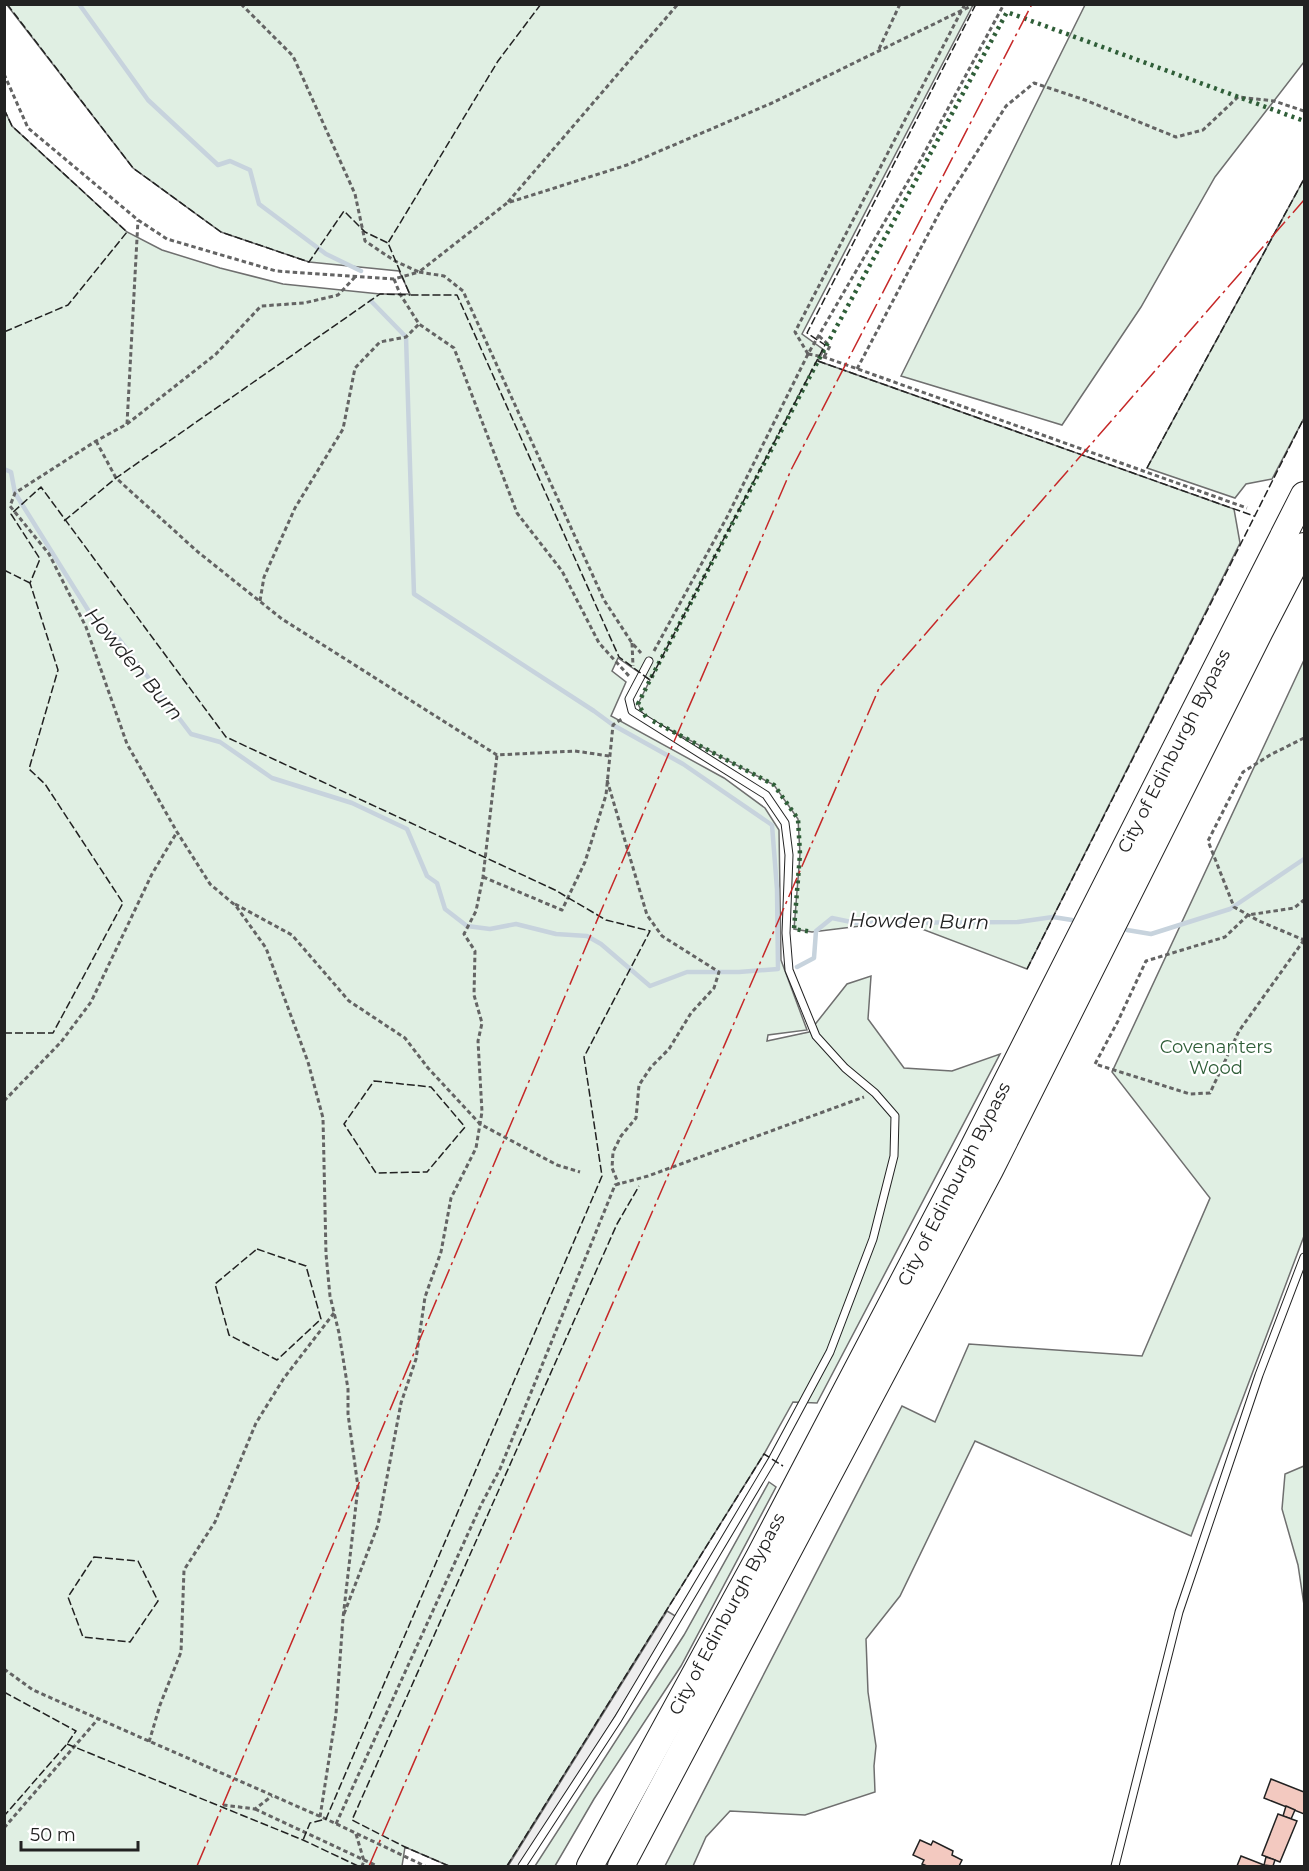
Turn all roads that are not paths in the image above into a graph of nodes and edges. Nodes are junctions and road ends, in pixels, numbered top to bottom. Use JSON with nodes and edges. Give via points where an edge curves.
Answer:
{"nodes":[{"id":1,"x":1305,"y":495,"type":"edge"},
{"id":2,"x":1305,"y":546,"type":"edge"},
{"id":3,"x":649,"y":661,"type":"road end"},
{"id":4,"x":1305,"y":1257,"type":"edge"},
{"id":5,"x":632,"y":1790,"type":"junction"},
{"id":6,"x":625,"y":1860,"type":"edge"},
{"id":7,"x":522,"y":1866,"type":"edge"},
{"id":8,"x":584,"y":1866,"type":"edge"},
{"id":9,"x":590,"y":1866,"type":"edge"},
{"id":10,"x":1115,"y":1866,"type":"edge"}],
"edges":[{"from":1,"to":5,"type":"highway","name":"City of Edinburgh Bypass","via":[[962,1171]]},
{"from":2,"to":6,"type":"highway","name":"City of Edinburgh Bypass","via":[[990,1170]]},
{"from":3,"to":7,"type":"lane","via":[[628,699],[632,711],[765,795],[785,823],[789,855],[789,970],[816,1036],[895,1116],[894,1156],[873,1239],[830,1353],[772,1460],[630,1699]]},
{"from":4,"to":10,"type":"lane","via":[[1259,1375],[1179,1612]]},
{"from":5,"to":8,"type":"highway"},
{"from":5,"to":9,"type":"highway","name":"City of Edinburgh Bypass"}]}
